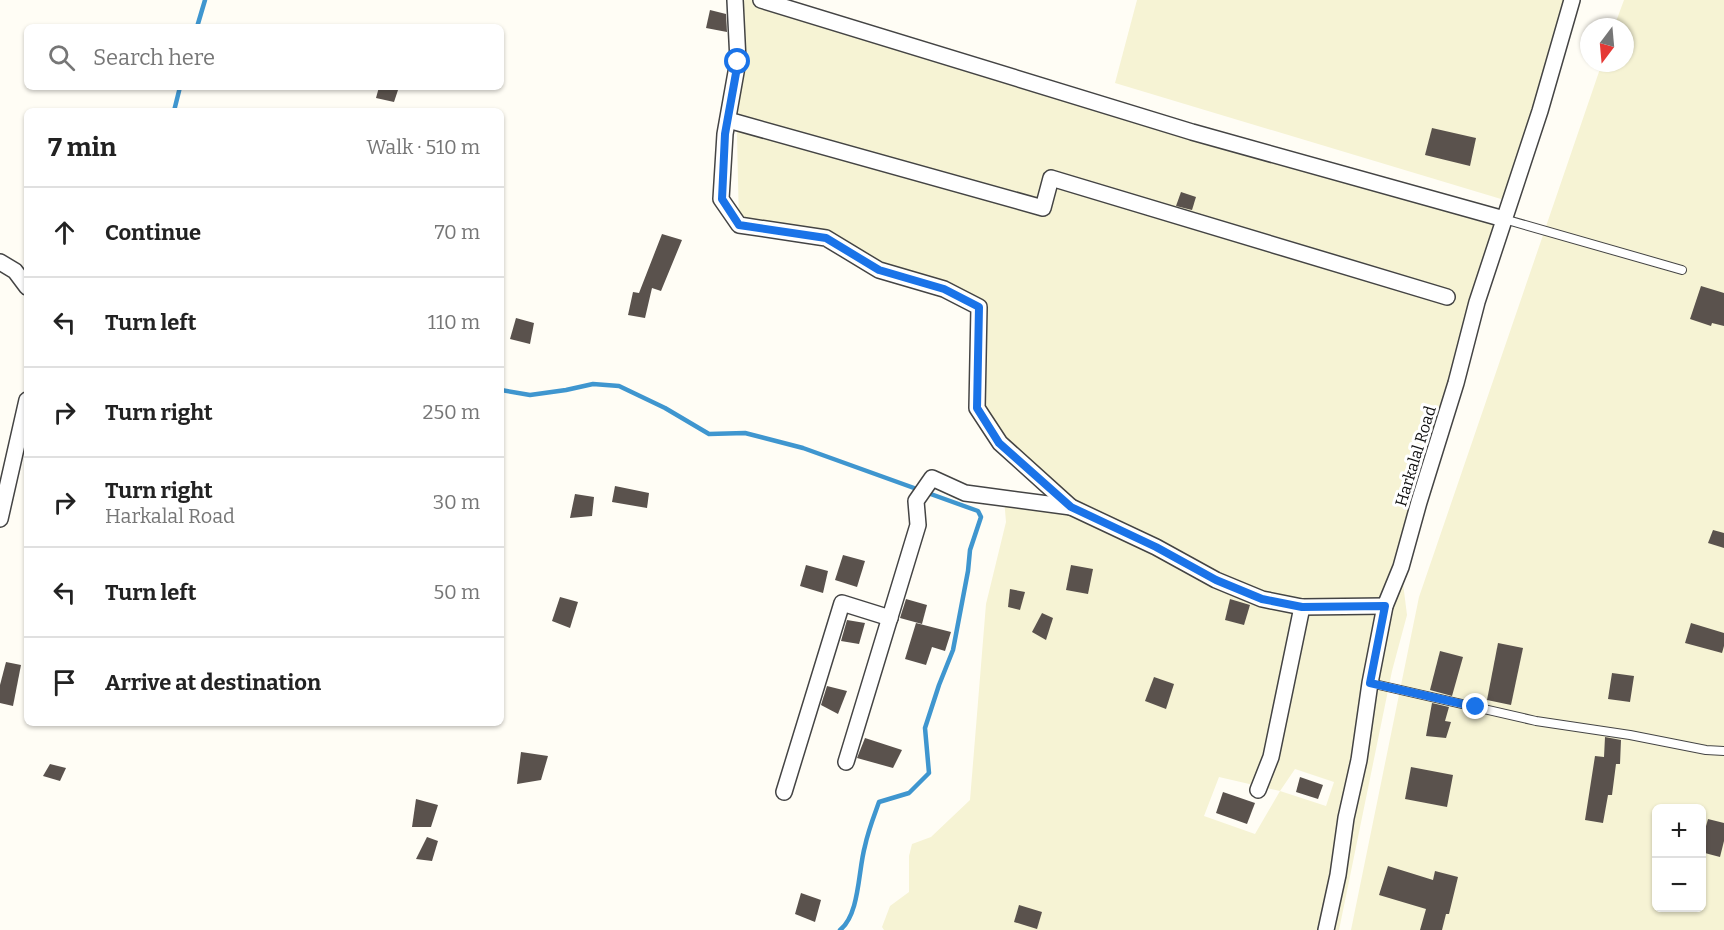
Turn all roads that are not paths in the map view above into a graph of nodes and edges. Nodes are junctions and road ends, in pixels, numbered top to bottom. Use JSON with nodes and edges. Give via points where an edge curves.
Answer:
{"nodes":[{"id":1,"x":735,"y":0,"type":"edge"},
{"id":2,"x":761,"y":0,"type":"edge"},
{"id":3,"x":1572,"y":0,"type":"edge"},
{"id":4,"x":728,"y":120,"type":"junction"},
{"id":5,"x":1504,"y":219,"type":"junction"},
{"id":6,"x":0,"y":262,"type":"edge"},
{"id":7,"x":1683,"y":270,"type":"dead end"},
{"id":8,"x":24,"y":281,"type":"edge"},
{"id":9,"x":1447,"y":297,"type":"dead end"},
{"id":10,"x":24,"y":413,"type":"edge"},
{"id":11,"x":1071,"y":507,"type":"junction"},
{"id":12,"x":0,"y":519,"type":"edge"},
{"id":13,"x":1385,"y":606,"type":"junction"},
{"id":14,"x":1302,"y":607,"type":"junction"},
{"id":15,"x":891,"y":618,"type":"junction"},
{"id":16,"x":1370,"y":683,"type":"junction"},
{"id":17,"x":1724,"y":751,"type":"edge"},
{"id":18,"x":846,"y":762,"type":"dead end"},
{"id":19,"x":1258,"y":790,"type":"dead end"},
{"id":20,"x":784,"y":792,"type":"dead end"},
{"id":21,"x":1326,"y":930,"type":"edge"}],
"edges":[{"from":1,"to":4,"type":"street","via":[[738,62]]},
{"from":2,"to":5,"type":"street","via":[[1192,132]]},
{"from":3,"to":5,"type":"street","name":"Harkalal Road"},
{"from":4,"to":9,"type":"street","via":[[1043,208],[1051,178]]},
{"from":4,"to":11,"type":"street","via":[[722,199],[739,225],[826,238],[879,270],[944,289],[979,307],[977,408],[999,443]]},
{"from":5,"to":7,"type":"lane"},
{"from":5,"to":13,"type":"street","name":"Harkalal Road","via":[[1401,567]]},
{"from":6,"to":8,"type":"street"},
{"from":10,"to":12,"type":"street"},
{"from":11,"to":14,"type":"street","via":[[1216,580],[1262,599]]},
{"from":11,"to":15,"type":"street","via":[[965,493],[932,478],[916,501],[918,525]]},
{"from":13,"to":14,"type":"street"},
{"from":13,"to":16,"type":"street","name":"Harkalal Road"},
{"from":14,"to":19,"type":"street","via":[[1271,758]]},
{"from":15,"to":18,"type":"street"},
{"from":15,"to":20,"type":"street","via":[[842,603]]},
{"from":16,"to":17,"type":"lane","via":[[1536,721]]},
{"from":16,"to":21,"type":"street","name":"Harkalal Road"}]}
